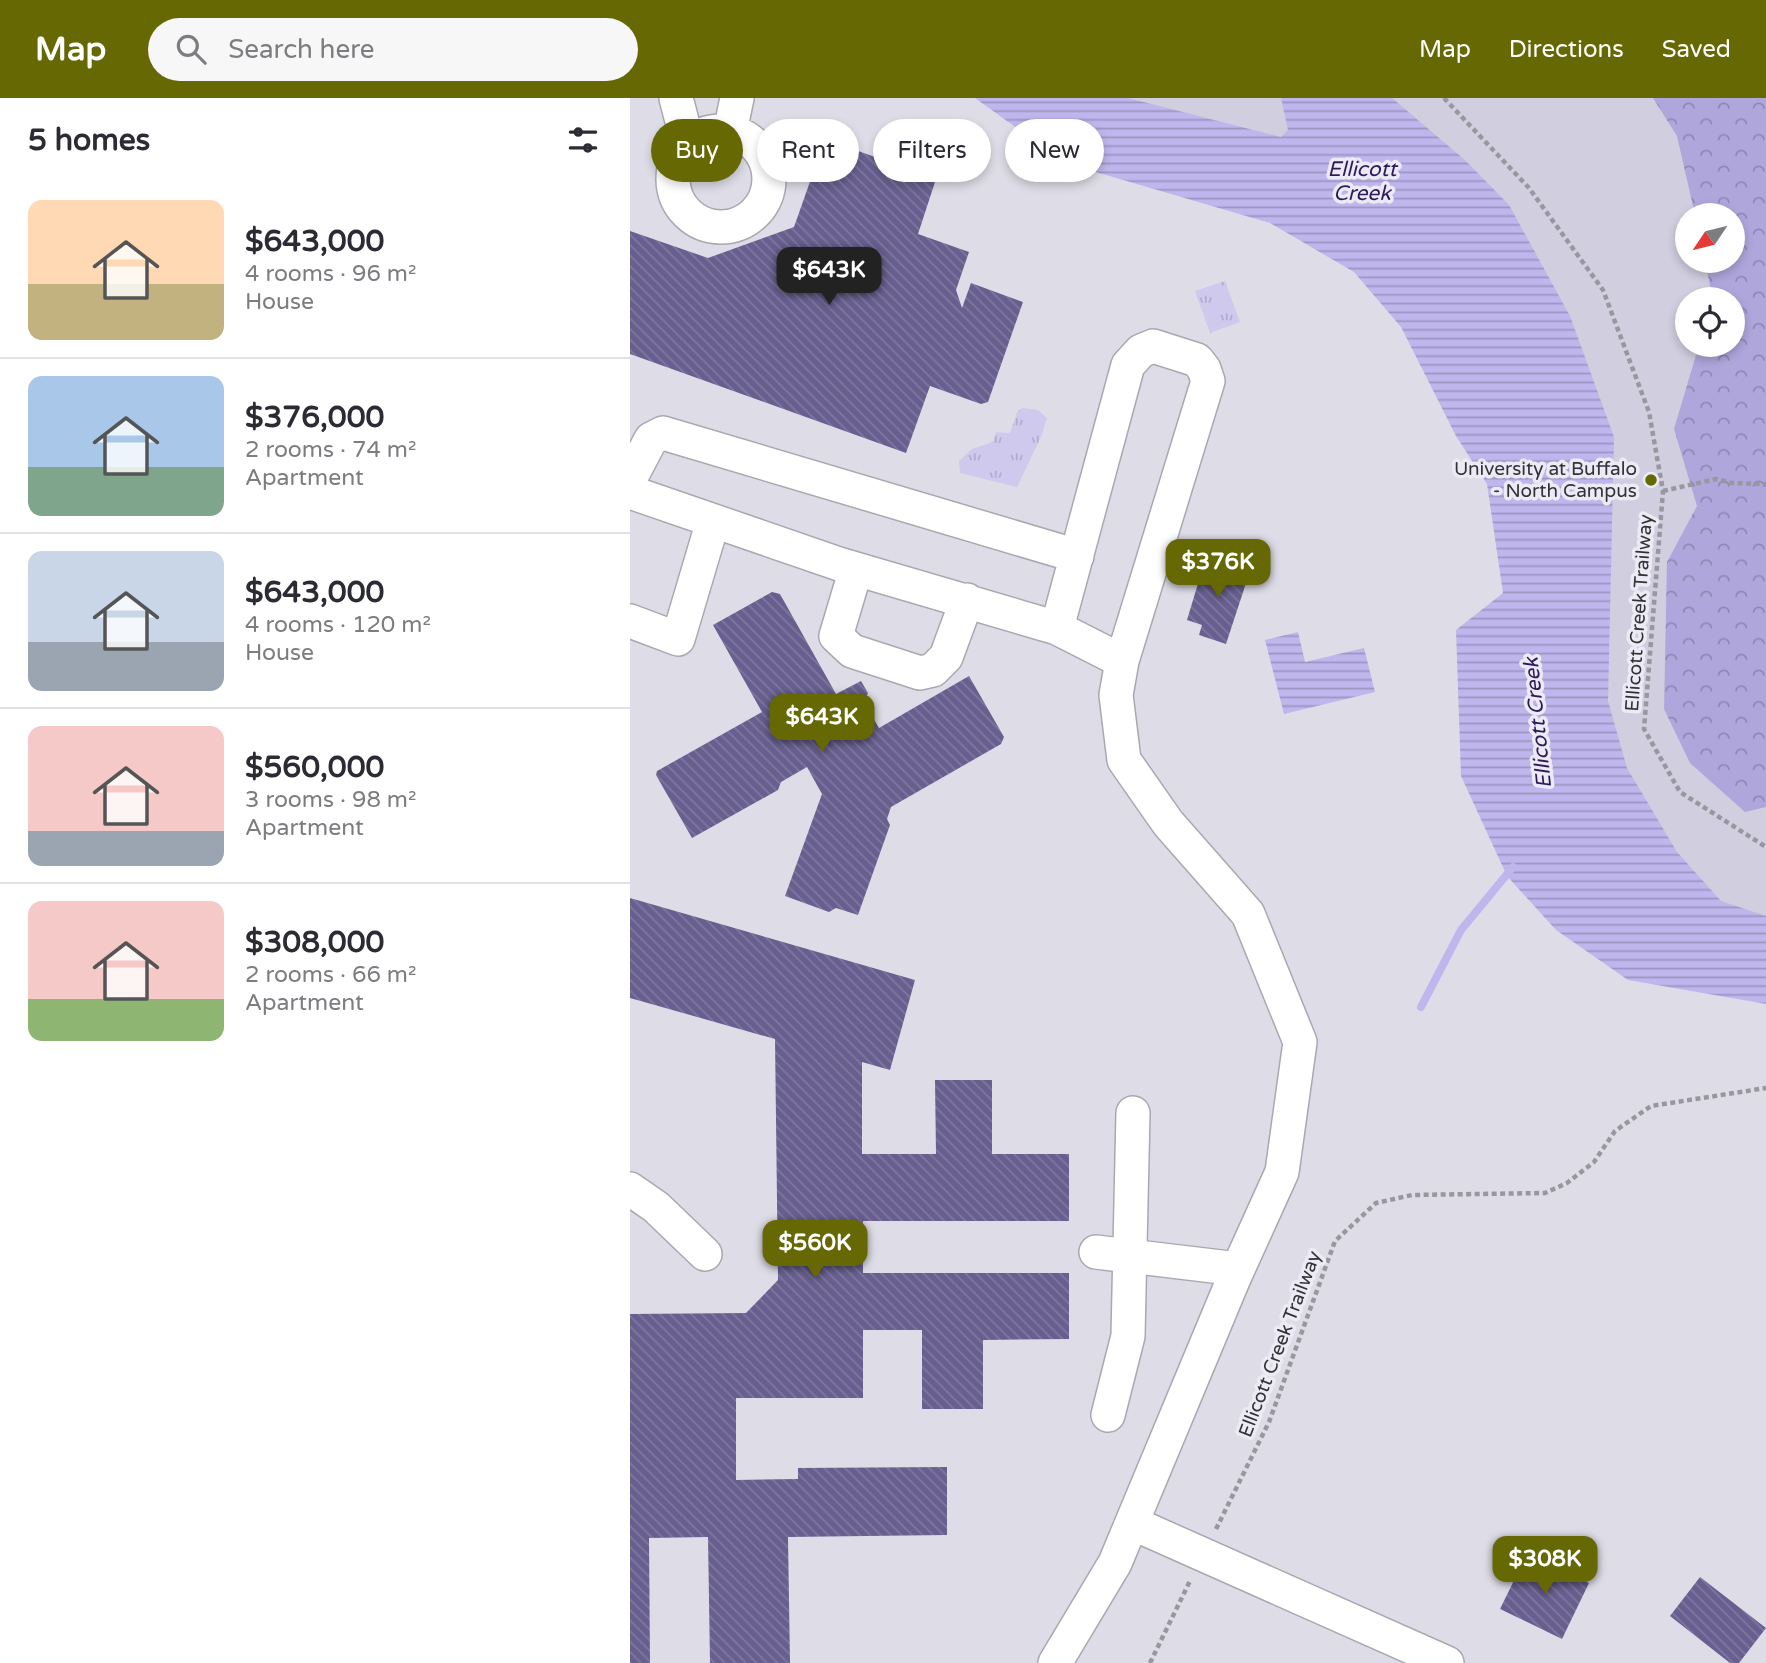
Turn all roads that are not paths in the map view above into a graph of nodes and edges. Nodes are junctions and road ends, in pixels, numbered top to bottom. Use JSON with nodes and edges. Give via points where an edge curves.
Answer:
{"nodes":[{"id":1,"x":676,"y":98,"type":"edge"},
{"id":2,"x":737,"y":98,"type":"edge"},
{"id":3,"x":681,"y":119,"type":"edge"},
{"id":4,"x":733,"y":119,"type":"edge"},
{"id":5,"x":743,"y":136,"type":"edge"},
{"id":6,"x":674,"y":182,"type":"edge"},
{"id":7,"x":630,"y":479,"type":"edge"},
{"id":8,"x":630,"y":492,"type":"edge"},
{"id":9,"x":713,"y":522,"type":"junction"},
{"id":10,"x":1076,"y":556,"type":"junction"},
{"id":11,"x":856,"y":569,"type":"junction"},
{"id":12,"x":967,"y":600,"type":"junction"},
{"id":13,"x":630,"y":621,"type":"edge"},
{"id":14,"x":1057,"y":628,"type":"junction"},
{"id":15,"x":1122,"y":661,"type":"junction"},
{"id":16,"x":1133,"y":1113,"type":"dead end"},
{"id":17,"x":630,"y":1189,"type":"edge"},
{"id":18,"x":1096,"y":1252,"type":"dead end"},
{"id":19,"x":705,"y":1254,"type":"dead end"},
{"id":20,"x":1132,"y":1256,"type":"junction"},
{"id":21,"x":1238,"y":1269,"type":"junction"},
{"id":22,"x":1108,"y":1415,"type":"dead end"},
{"id":23,"x":1132,"y":1523,"type":"junction"},
{"id":24,"x":1055,"y":1663,"type":"edge"},
{"id":25,"x":1447,"y":1663,"type":"edge"}],
"edges":[{"from":1,"to":3,"type":"lane"},
{"from":2,"to":4,"type":"lane"},
{"from":5,"to":6,"type":"lane","via":[[757,147],[769,176],[768,192],[750,218],[719,227],[704,223],[680,203]]},
{"from":7,"to":10,"type":"lane","via":[[651,439],[663,433]]},
{"from":8,"to":9,"type":"lane"},
{"from":9,"to":11,"type":"lane"},
{"from":9,"to":13,"type":"lane","via":[[678,639]]},
{"from":10,"to":14,"type":"lane"},
{"from":10,"to":15,"type":"lane","via":[[1131,359],[1153,346],[1197,360],[1208,382]]},
{"from":11,"to":12,"type":"lane"},
{"from":11,"to":12,"type":"lane","via":[[836,636],[852,651],[920,673],[933,670],[946,657]]},
{"from":12,"to":14,"type":"lane"},
{"from":14,"to":15,"type":"lane"},
{"from":15,"to":21,"type":"lane","via":[[1116,695],[1124,761],[1168,823],[1248,914],[1300,1042],[1282,1172]]},
{"from":16,"to":20,"type":"lane"},
{"from":17,"to":19,"type":"lane"},
{"from":18,"to":20,"type":"lane"},
{"from":20,"to":21,"type":"lane"},
{"from":20,"to":22,"type":"lane","via":[[1128,1336]]},
{"from":21,"to":23,"type":"lane"},
{"from":23,"to":24,"type":"lane","via":[[1115,1563]]},
{"from":23,"to":25,"type":"lane"}]}
